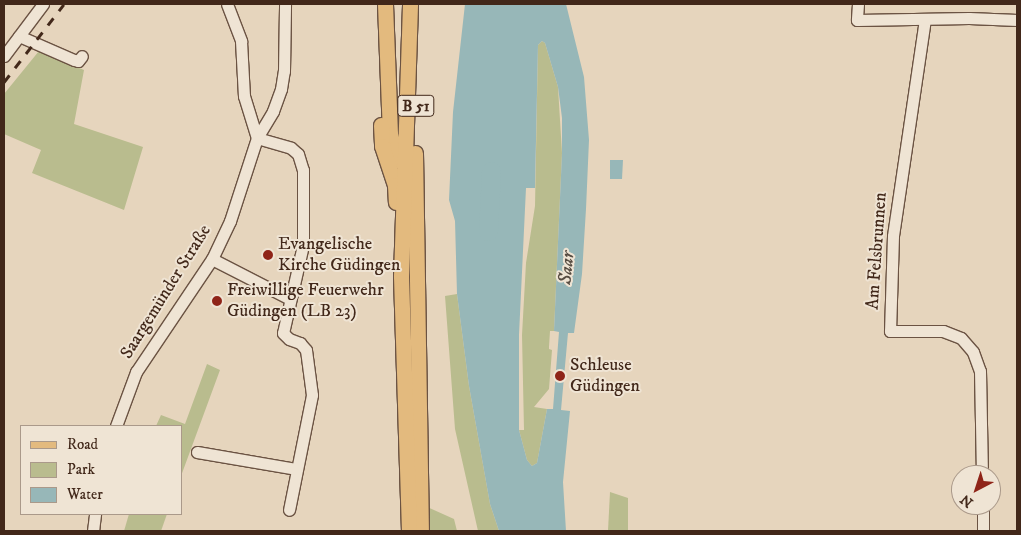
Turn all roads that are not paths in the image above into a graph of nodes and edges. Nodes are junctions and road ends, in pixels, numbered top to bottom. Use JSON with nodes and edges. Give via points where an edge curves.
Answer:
{"nodes":[{"id":1,"x":43,"y":4,"type":"edge"},
{"id":2,"x":227,"y":4,"type":"edge"},
{"id":3,"x":285,"y":4,"type":"edge"},
{"id":4,"x":385,"y":4,"type":"edge"},
{"id":5,"x":410,"y":4,"type":"edge"},
{"id":6,"x":418,"y":4,"type":"edge"},
{"id":7,"x":858,"y":4,"type":"edge"},
{"id":8,"x":925,"y":19,"type":"junction"},
{"id":9,"x":1017,"y":20,"type":"edge"},
{"id":10,"x":12,"y":39,"type":"edge"},
{"id":11,"x":4,"y":56,"type":"edge"},
{"id":12,"x":82,"y":56,"type":"dead end"},
{"id":13,"x":387,"y":83,"type":"junction"},
{"id":14,"x":257,"y":138,"type":"junction"},
{"id":15,"x":405,"y":167,"type":"junction"},
{"id":16,"x":415,"y":209,"type":"junction"},
{"id":17,"x":401,"y":236,"type":"junction"},
{"id":18,"x":212,"y":259,"type":"junction"},
{"id":19,"x":290,"y":299,"type":"junction"},
{"id":20,"x":116,"y":425,"type":"edge"},
{"id":21,"x":197,"y":452,"type":"dead end"},
{"id":22,"x":982,"y":465,"type":"edge"},
{"id":23,"x":296,"y":469,"type":"junction"},
{"id":24,"x":289,"y":510,"type":"dead end"},
{"id":25,"x":95,"y":515,"type":"edge"},
{"id":26,"x":983,"y":515,"type":"edge"},
{"id":27,"x":93,"y":531,"type":"edge"},
{"id":28,"x":409,"y":531,"type":"edge"},
{"id":29,"x":421,"y":531,"type":"edge"},
{"id":30,"x":983,"y":531,"type":"edge"}],
"edges":[{"from":1,"to":10,"type":"street"},
{"from":2,"to":14,"type":"street","via":[[241,40],[244,96]]},
{"from":3,"to":14,"type":"street","name":"Saargemünder Straße","via":[[283,79],[273,111]]},
{"from":4,"to":13,"type":"main road"},
{"from":5,"to":15,"type":"main road","number":"B 51"},
{"from":6,"to":16,"type":"main road","number":"B 51"},
{"from":7,"to":8,"type":"street","via":[[857,20]]},
{"from":8,"to":9,"type":"street"},
{"from":8,"to":22,"type":"street","name":"Am Felsbrunnen","via":[[893,236],[890,331],[942,331],[961,338],[973,352],[980,371]]},
{"from":10,"to":11,"type":"street"},
{"from":10,"to":12,"type":"street","via":[[78,61]]},
{"from":13,"to":15,"type":"main road","via":[[390,134],[394,149]]},
{"from":13,"to":17,"type":"main road","via":[[381,127],[382,146],[395,186]]},
{"from":14,"to":18,"type":"street","name":"Saargemünder Straße","via":[[230,222]]},
{"from":14,"to":19,"type":"street","via":[[290,148],[302,161],[303,245]]},
{"from":15,"to":16,"type":"main road"},
{"from":15,"to":17,"type":"main road","number":"B 51"},
{"from":16,"to":29,"type":"main road","number":"B 51"},
{"from":17,"to":28,"type":"main road","number":"B 51"},
{"from":18,"to":19,"type":"street"},
{"from":18,"to":20,"type":"street","name":"Saargemünder Straße","via":[[136,372]]},
{"from":19,"to":23,"type":"street","via":[[283,333],[306,350],[312,395]]},
{"from":21,"to":23,"type":"street"},
{"from":23,"to":24,"type":"street"},
{"from":25,"to":27,"type":"street"},
{"from":26,"to":30,"type":"street"}]}
